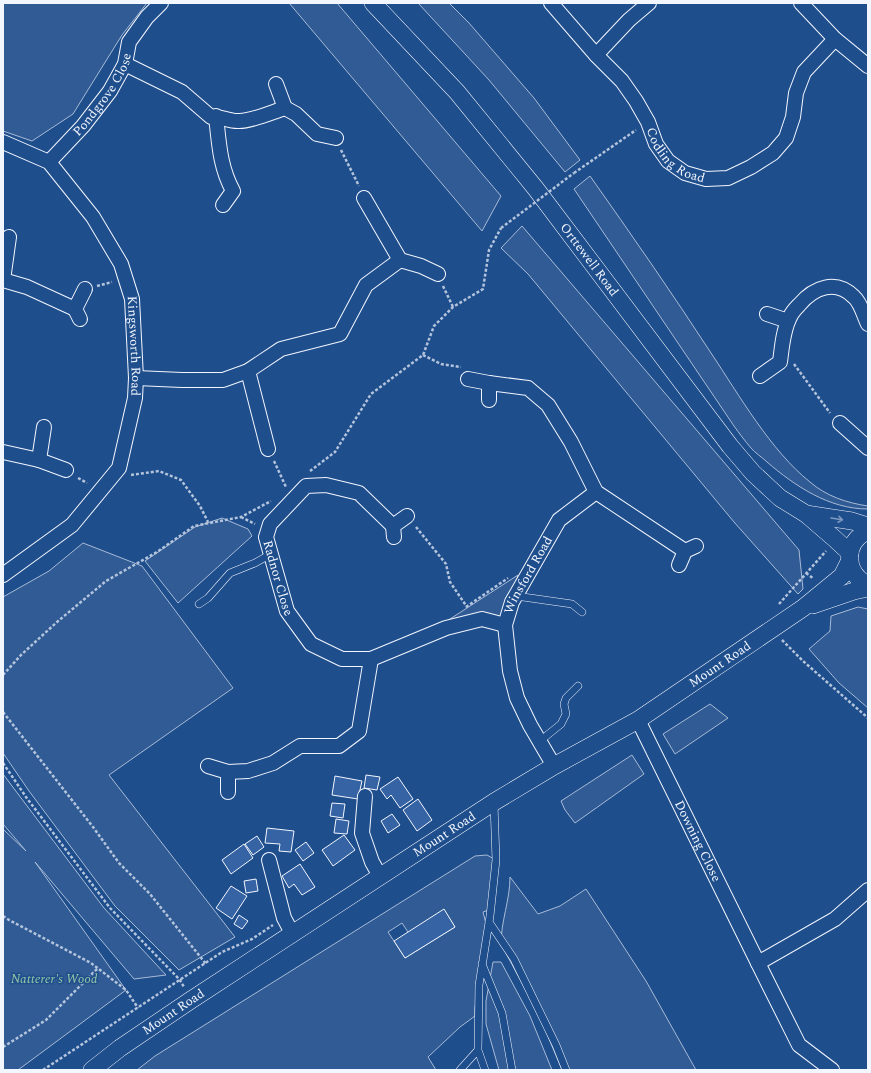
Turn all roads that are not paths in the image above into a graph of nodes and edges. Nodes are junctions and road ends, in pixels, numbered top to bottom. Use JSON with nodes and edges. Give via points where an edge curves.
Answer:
{"nodes":[{"id":1,"x":160,"y":3,"type":"edge"},
{"id":2,"x":373,"y":3,"type":"edge"},
{"id":3,"x":551,"y":3,"type":"edge"},
{"id":4,"x":649,"y":3,"type":"edge"},
{"id":5,"x":801,"y":3,"type":"edge"},
{"id":6,"x":835,"y":40,"type":"junction"},
{"id":7,"x":596,"y":55,"type":"junction"},
{"id":8,"x":126,"y":64,"type":"junction"},
{"id":9,"x":868,"y":66,"type":"edge"},
{"id":10,"x":276,"y":84,"type":"dead end"},
{"id":11,"x":284,"y":108,"type":"junction"},
{"id":12,"x":216,"y":116,"type":"junction"},
{"id":13,"x":336,"y":138,"type":"road end"},
{"id":14,"x":3,"y":142,"type":"edge"},
{"id":15,"x":49,"y":162,"type":"junction"},
{"id":16,"x":364,"y":198,"type":"road end"},
{"id":17,"x":223,"y":205,"type":"dead end"},
{"id":18,"x":9,"y":237,"type":"dead end"},
{"id":19,"x":400,"y":260,"type":"junction"},
{"id":20,"x":438,"y":274,"type":"road end"},
{"id":21,"x":3,"y":280,"type":"edge"},
{"id":22,"x":85,"y":289,"type":"road end"},
{"id":23,"x":767,"y":314,"type":"dead end"},
{"id":24,"x":788,"y":321,"type":"junction"},
{"id":25,"x":868,"y":324,"type":"edge"},
{"id":26,"x":248,"y":371,"type":"junction"},
{"id":27,"x":760,"y":376,"type":"dead end"},
{"id":28,"x":136,"y":378,"type":"junction"},
{"id":29,"x":468,"y":379,"type":"road end"},
{"id":30,"x":489,"y":384,"type":"junction"},
{"id":31,"x":489,"y":400,"type":"dead end"},
{"id":32,"x":840,"y":423,"type":"road end"},
{"id":33,"x":44,"y":427,"type":"dead end"},
{"id":34,"x":868,"y":448,"type":"edge"},
{"id":35,"x":268,"y":449,"type":"road end"},
{"id":36,"x":3,"y":452,"type":"edge"},
{"id":37,"x":39,"y":460,"type":"junction"},
{"id":38,"x":66,"y":470,"type":"road end"},
{"id":39,"x":596,"y":492,"type":"junction"},
{"id":40,"x":806,"y":514,"type":"junction"},
{"id":41,"x":407,"y":516,"type":"road end"},
{"id":42,"x":868,"y":526,"type":"edge"},
{"id":43,"x":868,"y":531,"type":"edge"},
{"id":44,"x":271,"y":554,"type":"junction"},
{"id":45,"x":850,"y":558,"type":"junction"},
{"id":46,"x":680,"y":565,"type":"dead end"},
{"id":47,"x":3,"y":575,"type":"edge"},
{"id":48,"x":868,"y":587,"type":"edge"},
{"id":49,"x":516,"y":596,"type":"junction"},
{"id":50,"x":199,"y":604,"type":"dead end"},
{"id":51,"x":803,"y":608,"type":"junction"},
{"id":52,"x":582,"y":612,"type":"dead end"},
{"id":53,"x":505,"y":625,"type":"junction"},
{"id":54,"x":371,"y":659,"type":"junction"},
{"id":55,"x":578,"y":686,"type":"dead end"},
{"id":56,"x":638,"y":720,"type":"junction"},
{"id":57,"x":540,"y":741,"type":"junction"},
{"id":58,"x":208,"y":766,"type":"dead end"},
{"id":59,"x":554,"y":766,"type":"junction"},
{"id":60,"x":228,"y":772,"type":"junction"},
{"id":61,"x":228,"y":792,"type":"dead end"},
{"id":62,"x":366,"y":796,"type":"dead end"},
{"id":63,"x":494,"y":802,"type":"junction"},
{"id":64,"x":269,"y":860,"type":"dead end"},
{"id":65,"x":380,"y":876,"type":"junction"},
{"id":66,"x":868,"y":890,"type":"edge"},
{"id":67,"x":489,"y":922,"type":"junction"},
{"id":68,"x":292,"y":933,"type":"junction"},
{"id":69,"x":482,"y":963,"type":"junction"},
{"id":70,"x":758,"y":963,"type":"junction"},
{"id":71,"x":478,"y":1050,"type":"junction"},
{"id":72,"x":92,"y":1070,"type":"edge"},
{"id":73,"x":460,"y":1070,"type":"edge"},
{"id":74,"x":485,"y":1070,"type":"edge"},
{"id":75,"x":512,"y":1070,"type":"edge"},
{"id":76,"x":566,"y":1070,"type":"edge"},
{"id":77,"x":832,"y":1070,"type":"edge"}],
"edges":[{"from":1,"to":8,"type":"street","name":"Pondgrove Close","via":[[147,16],[129,42]]},
{"from":2,"to":40,"type":"street","name":"Orttewell Road","via":[[457,92],[536,189],[730,446],[753,473],[780,498]]},
{"from":3,"to":7,"type":"street","name":"Codling Road"},
{"from":4,"to":7,"type":"street"},
{"from":5,"to":6,"type":"street"},
{"from":6,"to":7,"type":"street","name":"Codling Road","via":[[804,72],[796,93],[786,138],[773,153],[728,178],[706,179],[685,173],[668,161],[656,144],[648,122],[622,80]]},
{"from":6,"to":9,"type":"street"},
{"from":8,"to":12,"type":"street","via":[[182,92],[211,117]]},
{"from":8,"to":15,"type":"street","name":"Pondgrove Close","via":[[106,97]]},
{"from":10,"to":11,"type":"street"},
{"from":11,"to":12,"type":"street","via":[[239,121]]},
{"from":11,"to":13,"type":"street","via":[[296,114],[317,134]]},
{"from":12,"to":17,"type":"street","via":[[220,156],[226,179],[233,192]]},
{"from":14,"to":15,"type":"street","name":"Kingsworth Road"},
{"from":15,"to":28,"type":"street","name":"Kingsworth Road","via":[[93,217],[121,264],[132,299]]},
{"from":16,"to":19,"type":"street"},
{"from":18,"to":21,"type":"street"},
{"from":19,"to":20,"type":"street"},
{"from":19,"to":26,"type":"street","via":[[366,285],[340,334],[281,349]]},
{"from":21,"to":22,"type":"street","via":[[26,287],[77,314]]},
{"from":23,"to":24,"type":"street"},
{"from":24,"to":25,"type":"street","via":[[806,296],[831,286],[846,290],[856,298]]},
{"from":24,"to":27,"type":"street","via":[[780,362]]},
{"from":26,"to":28,"type":"street","via":[[223,380]]},
{"from":26,"to":35,"type":"street"},
{"from":28,"to":47,"type":"street","name":"Kingsworth Road","via":[[135,398],[119,468],[72,525]]},
{"from":29,"to":30,"type":"street"},
{"from":30,"to":31,"type":"street"},
{"from":30,"to":39,"type":"street","via":[[528,388],[548,405],[571,442]]},
{"from":32,"to":34,"type":"street"},
{"from":33,"to":37,"type":"street"},
{"from":36,"to":37,"type":"street"},
{"from":37,"to":38,"type":"street"},
{"from":39,"to":46,"type":"street","via":[[691,549]]},
{"from":39,"to":49,"type":"street","name":"Winsford Road","via":[[559,520]]},
{"from":40,"to":42,"type":"street","name":"Orttewell Road","one_way":true},
{"from":40,"to":45,"type":"street","name":"Orttewell Road","via":[[835,538]]},
{"from":41,"to":44,"type":"street","name":"Radnor Close","via":[[393,531],[358,493],[326,485],[306,486],[270,524],[266,537]]},
{"from":43,"to":45,"type":"street","name":"Mount Road","via":[[858,537],[853,544]]},
{"from":44,"to":50,"type":"lane","via":[[230,573],[208,598]]},
{"from":44,"to":54,"type":"street","name":"Radnor Close","via":[[287,611],[311,644],[342,658]]},
{"from":45,"to":48,"type":"street","name":"Orttewell Road","via":[[853,574]]},
{"from":45,"to":51,"type":"street","name":"Mount Road","via":[[842,576]]},
{"from":48,"to":51,"type":"street","name":"Mount Road"},
{"from":49,"to":52,"type":"lane","via":[[572,604]]},
{"from":49,"to":53,"type":"street","name":"Winsford Road"},
{"from":51,"to":56,"type":"street","name":"Mount Road"},
{"from":53,"to":54,"type":"street","name":"Radnor Close","via":[[482,619],[446,628]]},
{"from":53,"to":57,"type":"street","name":"Winsford Road","via":[[510,671],[517,698]]},
{"from":54,"to":60,"type":"street","via":[[359,731],[339,746],[300,746],[273,763],[248,771]]},
{"from":55,"to":57,"type":"lane","via":[[566,698],[566,714],[561,724]]},
{"from":56,"to":59,"type":"street","name":"Mount Road"},
{"from":56,"to":70,"type":"street","name":"Downing Close"},
{"from":57,"to":59,"type":"street","name":"Winsford Road"},
{"from":58,"to":60,"type":"street"},
{"from":59,"to":63,"type":"street","name":"Mount Road"},
{"from":60,"to":61,"type":"street"},
{"from":62,"to":65,"type":"street","via":[[362,833]]},
{"from":63,"to":65,"type":"street","name":"Mount Road"},
{"from":63,"to":67,"type":"lane","via":[[496,860]]},
{"from":64,"to":68,"type":"street","via":[[284,918]]},
{"from":65,"to":68,"type":"street","name":"Mount Road"},
{"from":66,"to":70,"type":"street","via":[[835,918]]},
{"from":67,"to":69,"type":"lane"},
{"from":67,"to":76,"type":"lane","via":[[514,959]]},
{"from":68,"to":72,"type":"street","name":"Mount Road","via":[[120,1048]]},
{"from":69,"to":71,"type":"lane"},
{"from":69,"to":75,"type":"lane","via":[[502,1013]]},
{"from":70,"to":77,"type":"street","name":"Downing Close","via":[[800,1045]]},
{"from":71,"to":73,"type":"lane"},
{"from":71,"to":74,"type":"lane"}]}
